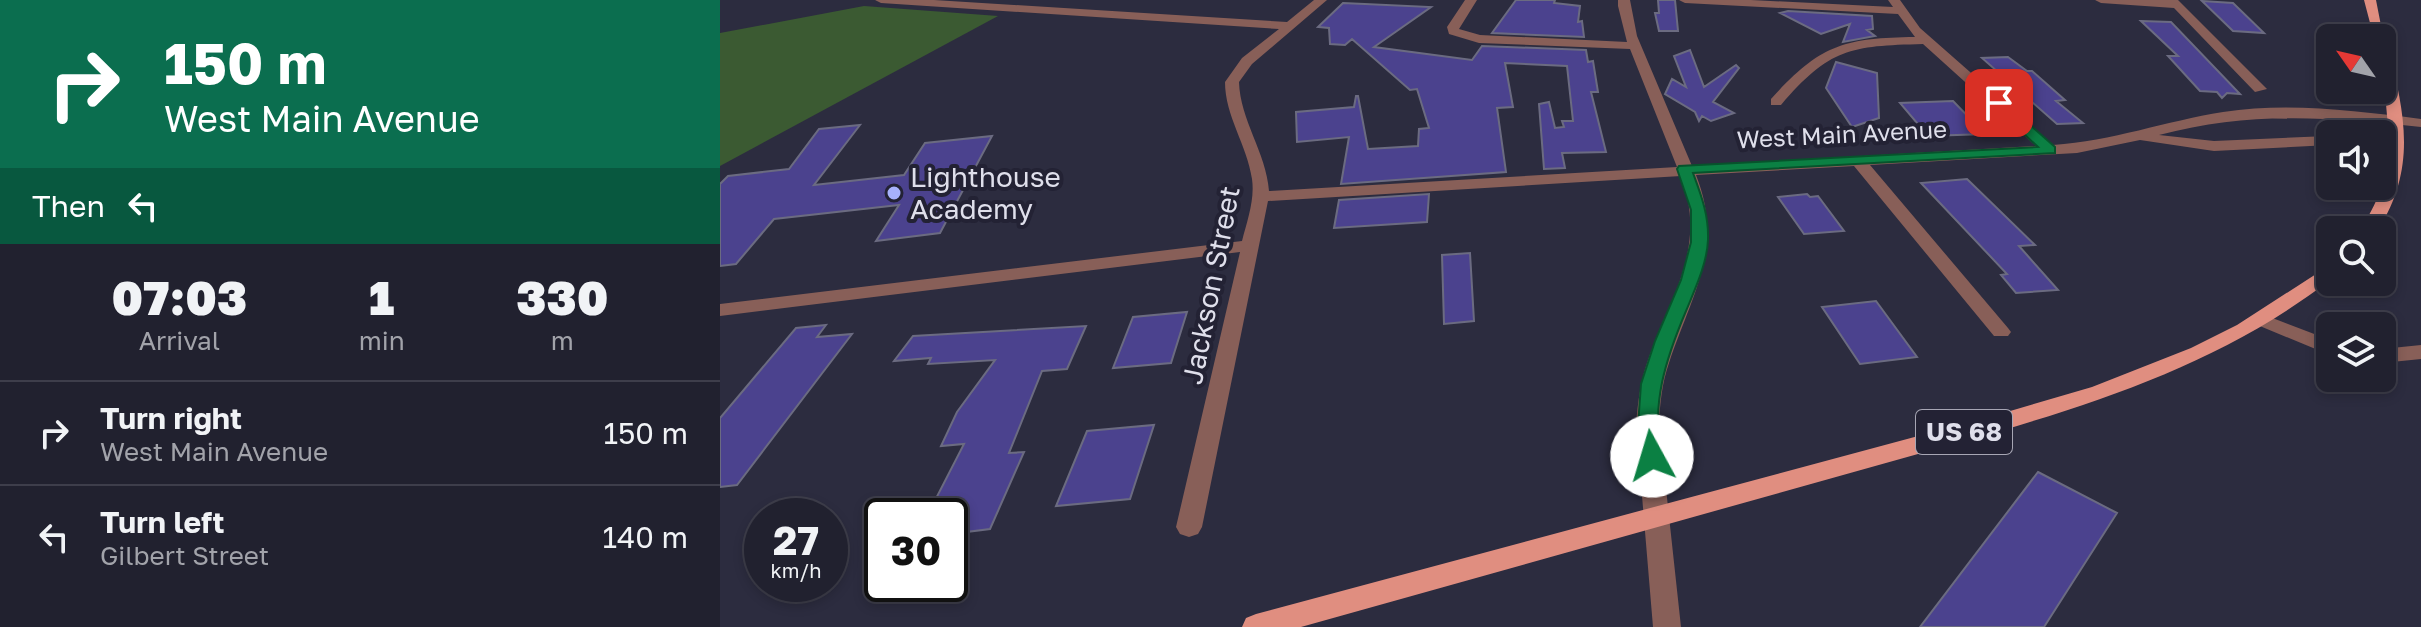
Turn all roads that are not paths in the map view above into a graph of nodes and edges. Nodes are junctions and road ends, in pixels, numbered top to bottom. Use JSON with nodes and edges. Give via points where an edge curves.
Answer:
{"nodes":[{"id":1,"x":881,"y":0,"type":"edge"},
{"id":2,"x":1036,"y":0,"type":"edge"},
{"id":3,"x":1321,"y":0,"type":"edge"},
{"id":4,"x":1471,"y":0,"type":"edge"},
{"id":5,"x":1624,"y":0,"type":"edge"},
{"id":6,"x":1685,"y":0,"type":"edge"},
{"id":7,"x":2101,"y":0,"type":"edge"},
{"id":8,"x":2370,"y":0,"type":"edge"},
{"id":9,"x":2174,"y":2,"type":"edge"},
{"id":10,"x":1897,"y":6,"type":"edge"},
{"id":11,"x":1018,"y":9,"type":"junction"},
{"id":12,"x":2376,"y":24,"type":"edge"},
{"id":13,"x":1290,"y":26,"type":"junction"},
{"id":14,"x":1926,"y":40,"type":"junction"},
{"id":15,"x":1635,"y":46,"type":"junction"},
{"id":16,"x":2260,"y":89,"type":"dead end"},
{"id":17,"x":1776,"y":102,"type":"dead end"},
{"id":18,"x":2394,"y":104,"type":"edge"},
{"id":19,"x":2398,"y":121,"type":"junction"},
{"id":20,"x":2421,"y":123,"type":"edge"},
{"id":21,"x":2138,"y":137,"type":"junction"},
{"id":22,"x":2316,"y":142,"type":"edge"},
{"id":23,"x":2050,"y":150,"type":"junction"},
{"id":24,"x":1857,"y":160,"type":"junction"},
{"id":25,"x":1685,"y":169,"type":"junction"},
{"id":26,"x":1261,"y":196,"type":"junction"},
{"id":27,"x":2377,"y":216,"type":"edge"},
{"id":28,"x":1251,"y":245,"type":"junction"},
{"id":29,"x":2316,"y":281,"type":"edge"},
{"id":30,"x":720,"y":310,"type":"edge"},
{"id":31,"x":2262,"y":320,"type":"junction"},
{"id":32,"x":2001,"y":332,"type":"dead end"},
{"id":33,"x":2316,"y":342,"type":"edge"},
{"id":34,"x":2421,"y":352,"type":"edge"},
{"id":35,"x":2396,"y":355,"type":"edge"},
{"id":36,"x":1656,"y":517,"type":"junction"},
{"id":37,"x":1189,"y":527,"type":"dead end"},
{"id":38,"x":1256,"y":627,"type":"edge"},
{"id":39,"x":1667,"y":627,"type":"edge"}],
"edges":[{"from":1,"to":11,"type":"street"},
{"from":2,"to":11,"type":"street"},
{"from":3,"to":13,"type":"street","name":"Jackson Street"},
{"from":4,"to":15,"type":"street","via":[[1455,22],[1458,35]]},
{"from":5,"to":15,"type":"street"},
{"from":6,"to":10,"type":"street"},
{"from":7,"to":9,"type":"street"},
{"from":8,"to":12,"type":"main road"},
{"from":9,"to":16,"type":"street"},
{"from":10,"to":14,"type":"street"},
{"from":11,"to":13,"type":"street"},
{"from":13,"to":26,"type":"street","name":"Jackson Street","via":[[1247,61],[1231,87],[1260,168]]},
{"from":14,"to":17,"type":"street","via":[[1825,53],[1803,69]]},
{"from":14,"to":23,"type":"street"},
{"from":15,"to":25,"type":"street"},
{"from":18,"to":19,"type":"main road"},
{"from":19,"to":20,"type":"street","name":"West Main Avenue"},
{"from":19,"to":21,"type":"street","name":"West Main Avenue","via":[[2256,114],[2204,120]]},
{"from":19,"to":27,"type":"main road","via":[[2395,175]]},
{"from":21,"to":22,"type":"street","via":[[2214,146]]},
{"from":21,"to":23,"type":"street","name":"West Main Avenue"},
{"from":23,"to":24,"type":"street","name":"West Main Avenue"},
{"from":24,"to":25,"type":"street","name":"West Main Avenue"},
{"from":24,"to":32,"type":"street"},
{"from":25,"to":26,"type":"street","name":"West Main Avenue"},
{"from":25,"to":36,"type":"street","via":[[1699,210],[1700,242],[1651,384],[1647,440]]},
{"from":26,"to":28,"type":"street","name":"Jackson Street"},
{"from":28,"to":30,"type":"street"},
{"from":28,"to":37,"type":"street","name":"Jackson Street"},
{"from":29,"to":31,"type":"main road","number":"US 68"},
{"from":31,"to":33,"type":"street"},
{"from":31,"to":36,"type":"main road","number":"US 68","via":[[2163,368],[2053,406]]},
{"from":34,"to":35,"type":"street"},
{"from":36,"to":38,"type":"main road","number":"US 68"},
{"from":36,"to":39,"type":"street"}]}
